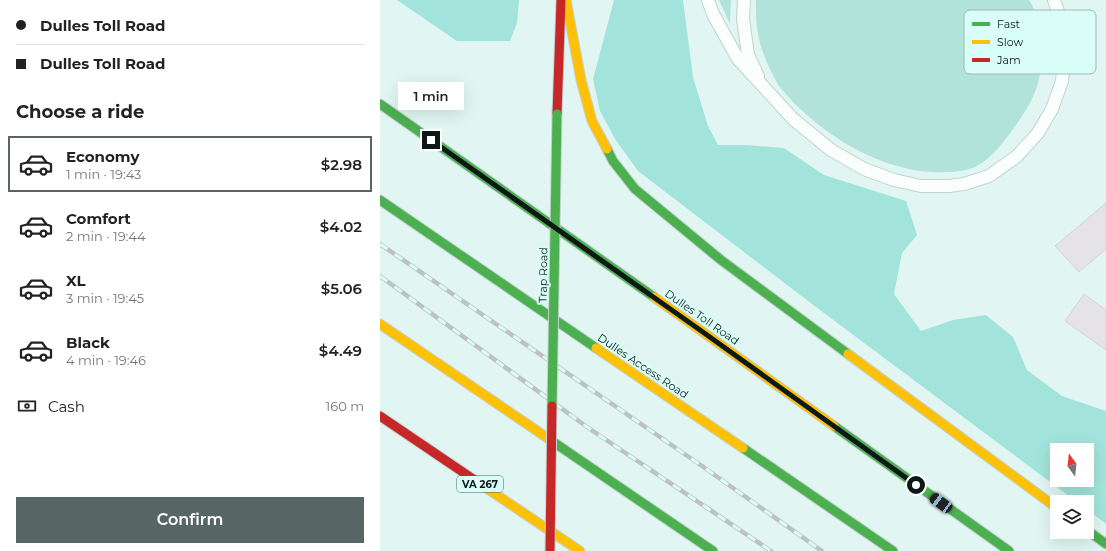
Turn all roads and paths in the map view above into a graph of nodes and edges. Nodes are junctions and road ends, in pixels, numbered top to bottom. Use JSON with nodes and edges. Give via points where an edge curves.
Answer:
{"nodes":[{"id":1,"x":561,"y":0,"type":"edge"},
{"id":2,"x":566,"y":0,"type":"edge"},
{"id":3,"x":708,"y":0,"type":"edge"},
{"id":4,"x":744,"y":0,"type":"edge"},
{"id":5,"x":1054,"y":0,"type":"edge"},
{"id":6,"x":1058,"y":10,"type":"edge"},
{"id":7,"x":1063,"y":74,"type":"edge"},
{"id":8,"x":765,"y":90,"type":"junction"},
{"id":9,"x":380,"y":104,"type":"edge"},
{"id":10,"x":380,"y":200,"type":"edge"},
{"id":11,"x":380,"y":324,"type":"edge"},
{"id":12,"x":380,"y":416,"type":"edge"},
{"id":13,"x":1050,"y":503,"type":"edge"},
{"id":14,"x":1094,"y":535,"type":"edge"},
{"id":15,"x":1106,"y":544,"type":"edge"},
{"id":16,"x":550,"y":551,"type":"edge"},
{"id":17,"x":580,"y":551,"type":"edge"},
{"id":18,"x":713,"y":551,"type":"edge"},
{"id":19,"x":893,"y":551,"type":"edge"},
{"id":20,"x":1009,"y":551,"type":"edge"}],
"edges":[{"from":1,"to":16,"type":"main road","name":"Trap Road","bridge":true},
{"from":2,"to":13,"type":"main road","via":[[581,80],[592,121],[612,162],[635,189],[721,260]]},
{"from":3,"to":8,"type":"lane","via":[[738,59]]},
{"from":4,"to":8,"type":"lane","via":[[743,19],[748,55]]},
{"from":5,"to":6,"type":"lane"},
{"from":7,"to":8,"type":"lane","via":[[1052,108],[1038,133],[1016,157],[989,176],[949,186],[921,186],[864,169],[831,150],[793,119]]},
{"from":9,"to":20,"type":"main road","name":"Dulles Toll Road"},
{"from":10,"to":19,"type":"main road","name":"Dulles Access Road"},
{"from":11,"to":18,"type":"main road"},
{"from":12,"to":17,"type":"main road","number":"VA 267"},
{"from":14,"to":15,"type":"main road"}]}
